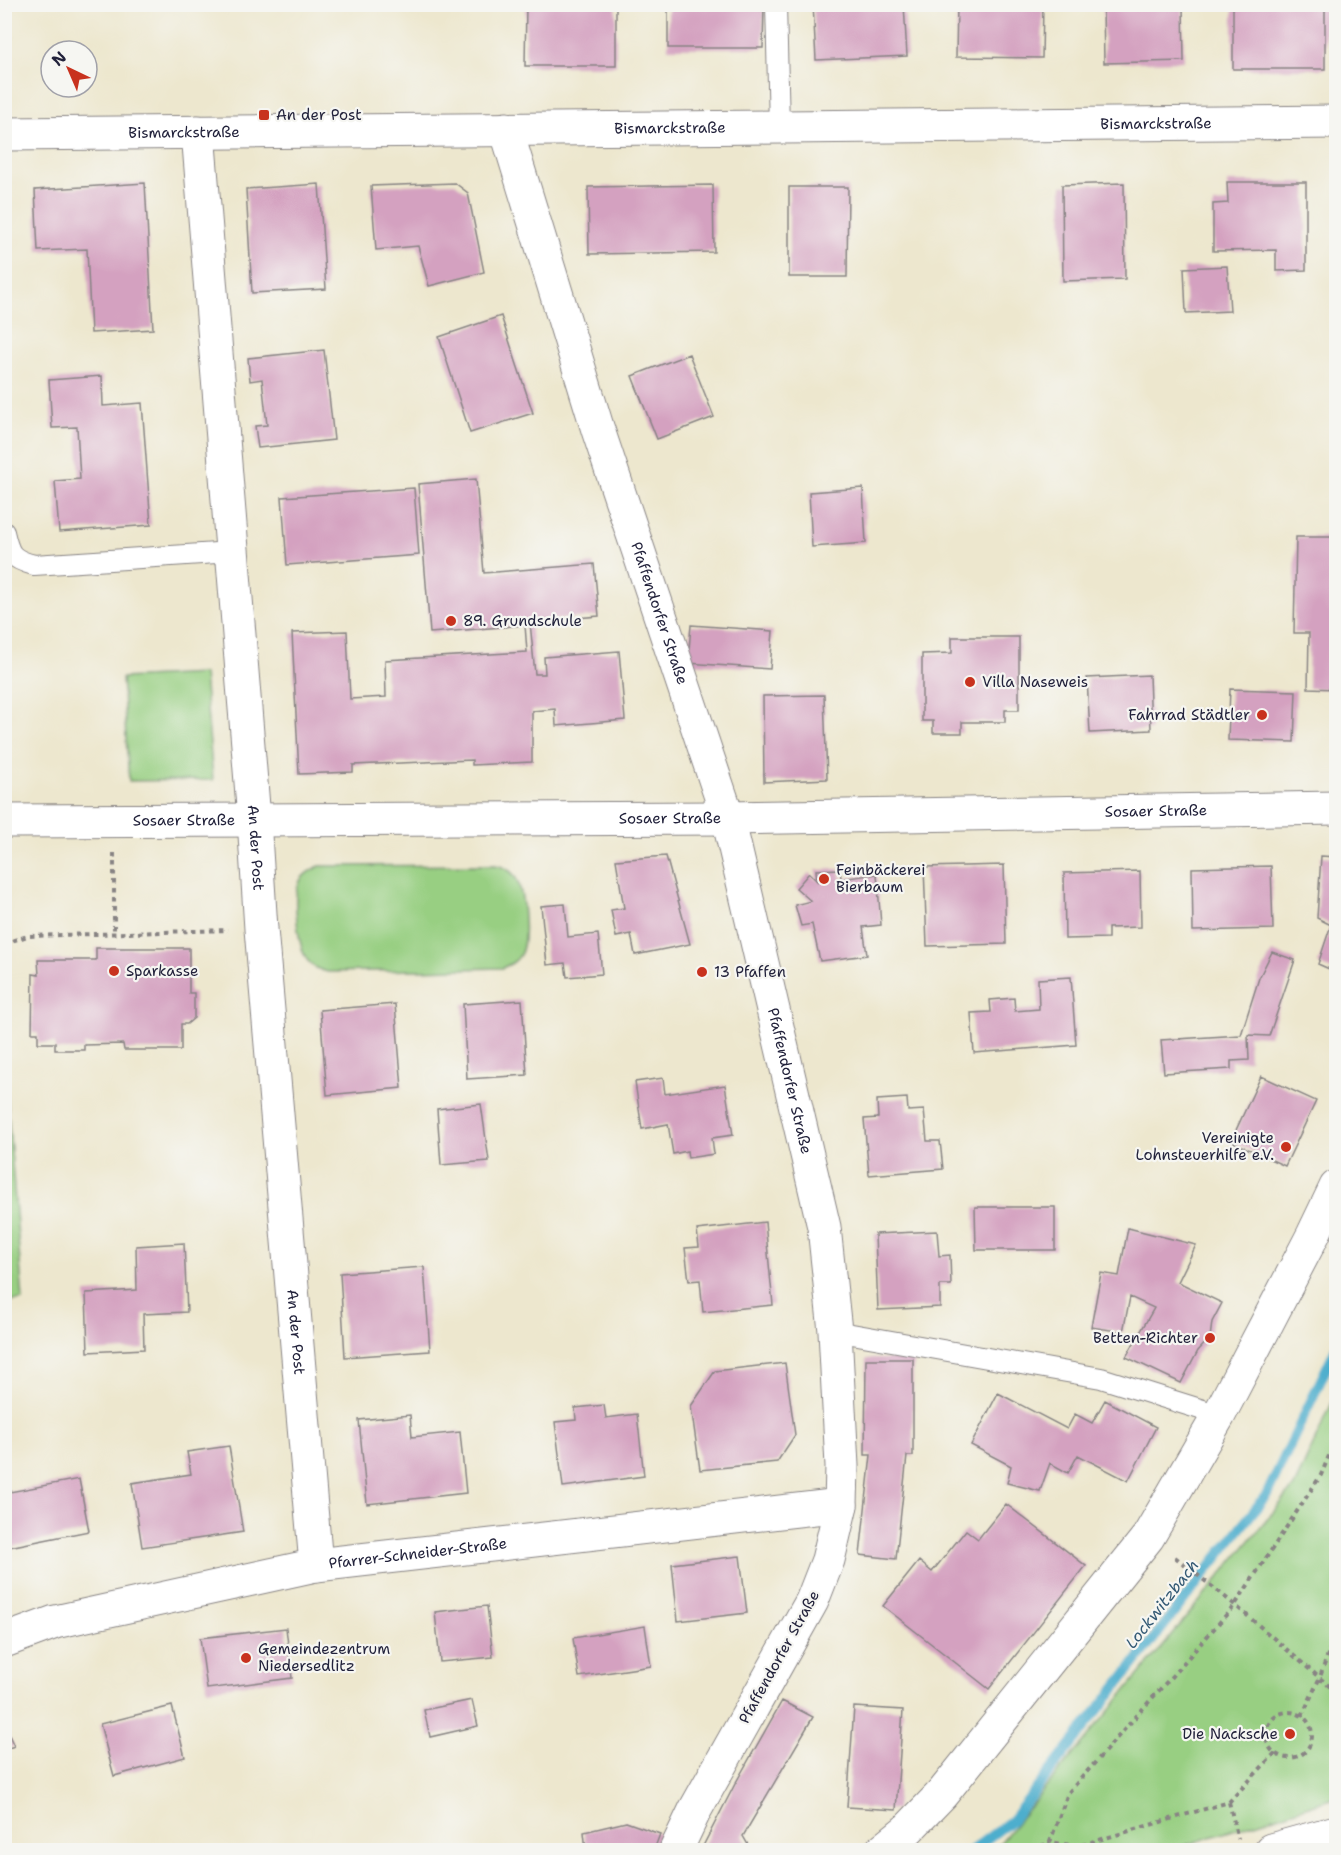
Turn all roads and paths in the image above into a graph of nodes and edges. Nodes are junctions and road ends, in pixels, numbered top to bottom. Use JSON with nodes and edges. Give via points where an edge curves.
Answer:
{"nodes":[{"id":1,"x":776,"y":4,"type":"edge"},
{"id":2,"x":1336,"y":122,"type":"edge"},
{"id":3,"x":779,"y":127,"type":"junction"},
{"id":4,"x":507,"y":129,"type":"junction"},
{"id":5,"x":198,"y":132,"type":"junction"},
{"id":6,"x":4,"y":134,"type":"edge"},
{"id":7,"x":4,"y":532,"type":"edge"},
{"id":8,"x":232,"y":552,"type":"junction"},
{"id":9,"x":1336,"y":808,"type":"edge"},
{"id":10,"x":728,"y":818,"type":"junction"},
{"id":11,"x":254,"y":819,"type":"junction"},
{"id":12,"x":114,"y":820,"type":"junction"},
{"id":13,"x":4,"y":821,"type":"edge"},
{"id":14,"x":261,"y":929,"type":"junction"},
{"id":15,"x":114,"y":933,"type":"junction"},
{"id":16,"x":4,"y":943,"type":"edge"},
{"id":17,"x":1336,"y":1187,"type":"edge"},
{"id":18,"x":835,"y":1331,"type":"junction"},
{"id":19,"x":1220,"y":1415,"type":"junction"},
{"id":20,"x":1336,"y":1439,"type":"edge"},
{"id":21,"x":841,"y":1505,"type":"junction"},
{"id":22,"x":1184,"y":1563,"type":"dead end"},
{"id":23,"x":316,"y":1565,"type":"junction"},
{"id":24,"x":1235,"y":1605,"type":"junction"},
{"id":25,"x":1336,"y":1631,"type":"edge"},
{"id":26,"x":4,"y":1641,"type":"edge"},
{"id":27,"x":1320,"y":1677,"type":"junction"},
{"id":28,"x":1336,"y":1692,"type":"edge"},
{"id":29,"x":1302,"y":1716,"type":"junction"},
{"id":30,"x":1275,"y":1753,"type":"junction"},
{"id":31,"x":1229,"y":1802,"type":"junction"},
{"id":32,"x":1336,"y":1832,"type":"edge"},
{"id":33,"x":1238,"y":1841,"type":"dead end"},
{"id":34,"x":1050,"y":1842,"type":"junction"},
{"id":35,"x":676,"y":1851,"type":"edge"},
{"id":36,"x":882,"y":1851,"type":"edge"},
{"id":37,"x":1033,"y":1851,"type":"edge"},
{"id":38,"x":1271,"y":1851,"type":"edge"}],
"edges":[{"from":1,"to":3,"type":"lane"},
{"from":2,"to":3,"type":"street","name":"Bismarckstraße"},
{"from":3,"to":4,"type":"street","name":"Bismarckstraße"},
{"from":4,"to":5,"type":"street","name":"Bismarckstraße"},
{"from":4,"to":10,"type":"street","name":"Pfaffendorfer Straße","via":[[598,430]]},
{"from":5,"to":6,"type":"street","name":"Bismarckstraße"},
{"from":5,"to":8,"type":"street","name":"An der Post"},
{"from":7,"to":8,"type":"lane","via":[[9,551],[19,561],[33,565]]},
{"from":8,"to":11,"type":"street","name":"An der Post"},
{"from":9,"to":10,"type":"street","name":"Sosaer Straße"},
{"from":10,"to":11,"type":"street","name":"Sosaer Straße"},
{"from":10,"to":18,"type":"street","name":"Pfaffendorfer Straße","via":[[824,1227]]},
{"from":11,"to":12,"type":"street","name":"Sosaer Straße"},
{"from":11,"to":14,"type":"street","name":"An der Post"},
{"from":12,"to":13,"type":"street","name":"Sosaer Straße"},
{"from":12,"to":15,"type":"path"},
{"from":14,"to":15,"type":"path"},
{"from":14,"to":23,"type":"street","name":"An der Post"},
{"from":15,"to":16,"type":"path","via":[[28,936]]},
{"from":17,"to":19,"type":"street"},
{"from":18,"to":19,"type":"lane","via":[[1101,1378]]},
{"from":18,"to":21,"type":"street","name":"Pfaffendorfer Straße"},
{"from":19,"to":36,"type":"street","via":[[1148,1537],[942,1794]]},
{"from":20,"to":24,"type":"path","via":[[1321,1475]]},
{"from":21,"to":23,"type":"street","name":"Pfarrer-Schneider-Straße"},
{"from":21,"to":35,"type":"street","name":"Pfaffendorfer Straße","via":[[828,1560],[812,1601]]},
{"from":22,"to":24,"type":"path"},
{"from":23,"to":26,"type":"street","name":"Pfarrer-Schneider-Straße","via":[[55,1622]]},
{"from":24,"to":27,"type":"path"},
{"from":24,"to":34,"type":"path","via":[[1068,1792]]},
{"from":25,"to":27,"type":"path"},
{"from":27,"to":28,"type":"path"},
{"from":27,"to":29,"type":"path"},
{"from":29,"to":30,"type":"path","via":[[1286,1712],[1274,1718],[1267,1734]]},
{"from":29,"to":30,"type":"path","via":[[1312,1729],[1311,1743],[1304,1752],[1290,1758]]},
{"from":30,"to":31,"type":"path"},
{"from":31,"to":33,"type":"path"},
{"from":31,"to":34,"type":"path","via":[[1078,1846]]},
{"from":32,"to":38,"type":"street"},
{"from":34,"to":37,"type":"path"}]}
